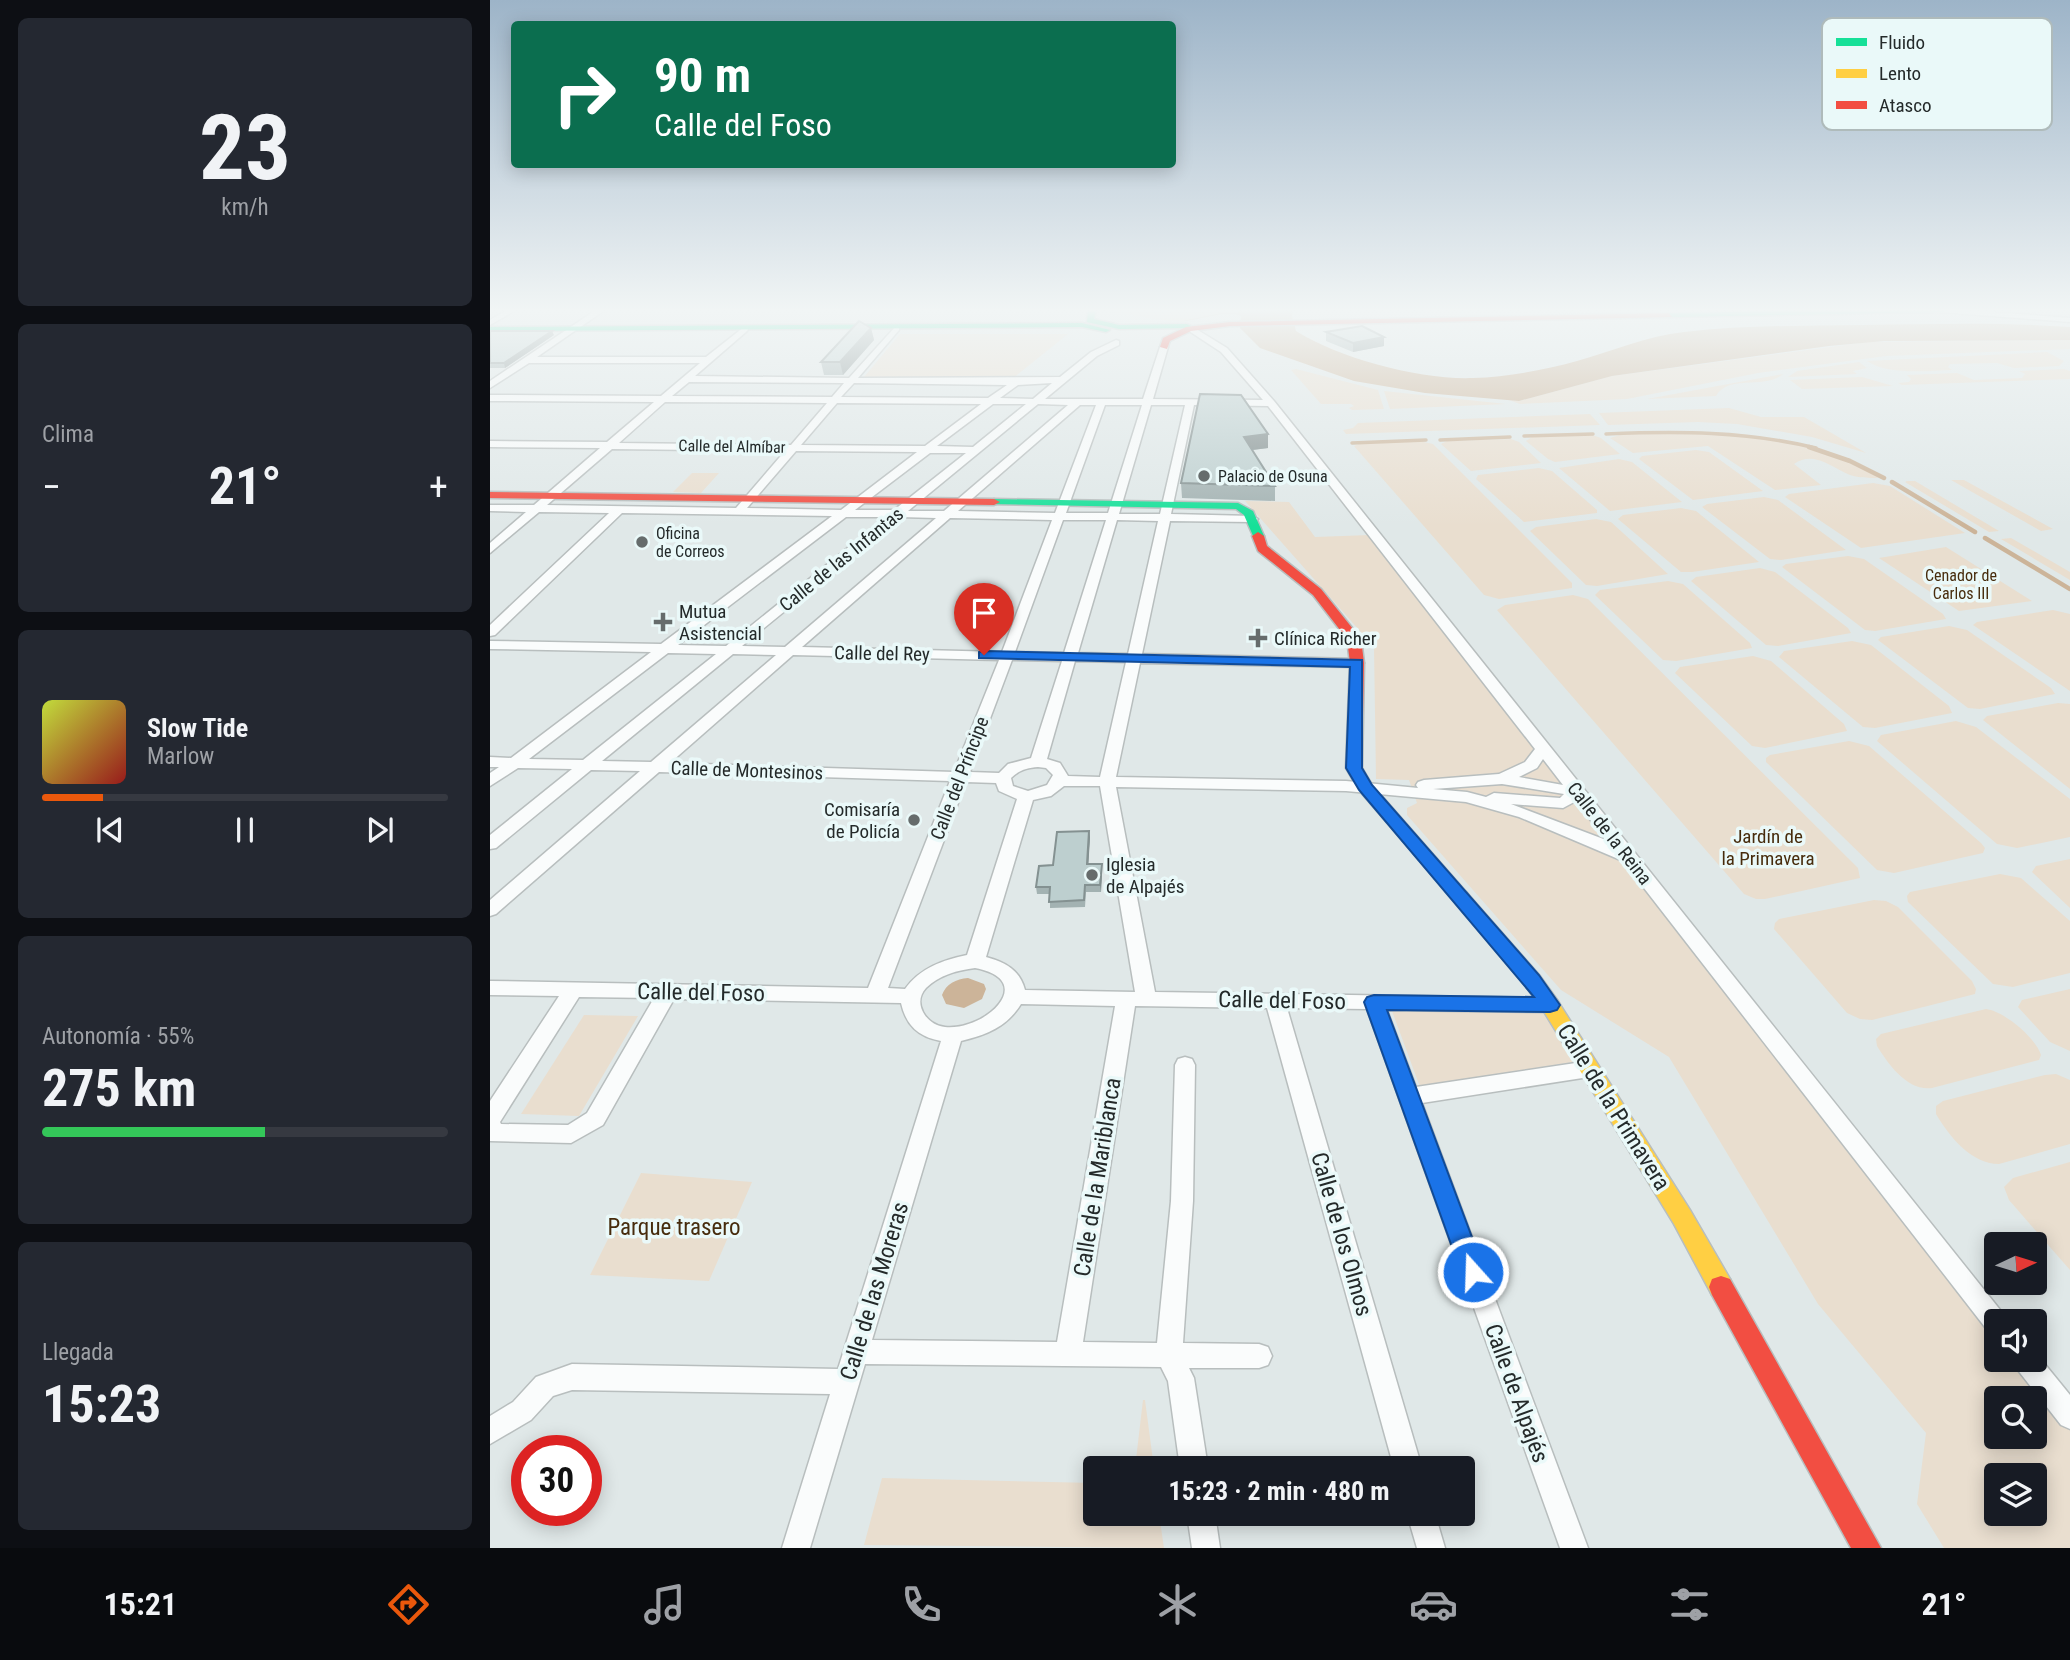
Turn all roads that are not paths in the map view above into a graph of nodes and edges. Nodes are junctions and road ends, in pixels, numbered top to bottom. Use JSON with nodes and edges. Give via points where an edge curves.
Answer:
{"nodes":[{"id":1,"x":683,"y":382,"type":"edge"},
{"id":2,"x":849,"y":382,"type":"edge"},
{"id":3,"x":1016,"y":382,"type":"edge"},
{"id":4,"x":1059,"y":382,"type":"edge"},
{"id":5,"x":1154,"y":382,"type":"edge"},
{"id":6,"x":1251,"y":382,"type":"edge"},
{"id":7,"x":490,"y":398,"type":"edge"},
{"id":8,"x":663,"y":399,"type":"junction"},
{"id":9,"x":834,"y":400,"type":"junction"},
{"id":10,"x":990,"y":402,"type":"junction"},
{"id":11,"x":1035,"y":402,"type":"junction"},
{"id":12,"x":1077,"y":402,"type":"junction"},
{"id":13,"x":1101,"y":403,"type":"junction"},
{"id":14,"x":1147,"y":403,"type":"junction"},
{"id":15,"x":1189,"y":403,"type":"junction"},
{"id":16,"x":1271,"y":403,"type":"junction"},
{"id":17,"x":490,"y":444,"type":"edge"},
{"id":18,"x":610,"y":445,"type":"junction"},
{"id":19,"x":794,"y":447,"type":"junction"},
{"id":20,"x":929,"y":449,"type":"junction"},
{"id":21,"x":974,"y":450,"type":"junction"},
{"id":22,"x":490,"y":495,"type":"edge"},
{"id":23,"x":551,"y":496,"type":"junction"},
{"id":24,"x":749,"y":499,"type":"junction"},
{"id":25,"x":862,"y":500,"type":"junction"},
{"id":26,"x":913,"y":501,"type":"junction"},
{"id":27,"x":961,"y":502,"type":"junction"},
{"id":28,"x":490,"y":508,"type":"edge"},
{"id":29,"x":536,"y":509,"type":"junction"},
{"id":30,"x":1061,"y":509,"type":"junction"},
{"id":31,"x":619,"y":510,"type":"junction"},
{"id":32,"x":1114,"y":510,"type":"junction"},
{"id":33,"x":1166,"y":511,"type":"junction"},
{"id":34,"x":738,"y":512,"type":"junction"},
{"id":35,"x":845,"y":513,"type":"junction"},
{"id":36,"x":898,"y":514,"type":"junction"},
{"id":37,"x":946,"y":514,"type":"junction"},
{"id":38,"x":490,"y":549,"type":"edge"},
{"id":39,"x":490,"y":632,"type":"edge"},
{"id":40,"x":490,"y":645,"type":"edge"},
{"id":41,"x":666,"y":649,"type":"junction"},
{"id":42,"x":728,"y":650,"type":"junction"},
{"id":43,"x":788,"y":651,"type":"junction"},
{"id":44,"x":1007,"y":656,"type":"junction"},
{"id":45,"x":1069,"y":657,"type":"junction"},
{"id":46,"x":1134,"y":659,"type":"junction"},
{"id":47,"x":1357,"y":663,"type":"junction"},
{"id":48,"x":1543,"y":748,"type":"junction"},
{"id":49,"x":490,"y":762,"type":"edge"},
{"id":50,"x":1038,"y":762,"type":"junction"},
{"id":51,"x":513,"y":763,"type":"junction"},
{"id":52,"x":587,"y":765,"type":"junction"},
{"id":53,"x":652,"y":767,"type":"junction"},
{"id":54,"x":960,"y":777,"type":"junction"},
{"id":55,"x":1003,"y":778,"type":"junction"},
{"id":56,"x":1502,"y":779,"type":"junction"},
{"id":57,"x":1107,"y":780,"type":"junction"},
{"id":58,"x":490,"y":781,"type":"edge"},
{"id":59,"x":1060,"y":781,"type":"junction"},
{"id":60,"x":1365,"y":787,"type":"junction"},
{"id":61,"x":1578,"y":792,"type":"junction"},
{"id":62,"x":1026,"y":796,"type":"junction"},
{"id":63,"x":1467,"y":797,"type":"junction"},
{"id":64,"x":490,"y":844,"type":"edge"},
{"id":65,"x":1637,"y":867,"type":"junction"},
{"id":66,"x":490,"y":909,"type":"edge"},
{"id":67,"x":975,"y":961,"type":"junction"},
{"id":68,"x":490,"y":988,"type":"edge"},
{"id":69,"x":574,"y":989,"type":"junction"},
{"id":70,"x":668,"y":991,"type":"junction"},
{"id":71,"x":874,"y":996,"type":"junction"},
{"id":72,"x":913,"y":996,"type":"junction"},
{"id":73,"x":1014,"y":997,"type":"junction"},
{"id":74,"x":1136,"y":998,"type":"junction"},
{"id":75,"x":1275,"y":1000,"type":"junction"},
{"id":76,"x":1374,"y":1002,"type":"junction"},
{"id":77,"x":1550,"y":1005,"type":"junction"},
{"id":78,"x":953,"y":1035,"type":"junction"},
{"id":79,"x":1185,"y":1065,"type":"dead end"},
{"id":80,"x":1589,"y":1069,"type":"junction"},
{"id":81,"x":1408,"y":1097,"type":"junction"},
{"id":82,"x":490,"y":1121,"type":"edge"},
{"id":83,"x":1986,"y":1309,"type":"edge"},
{"id":84,"x":856,"y":1352,"type":"junction"},
{"id":85,"x":1068,"y":1355,"type":"junction"},
{"id":86,"x":1259,"y":1356,"type":"dead end"},
{"id":87,"x":1169,"y":1357,"type":"junction"},
{"id":88,"x":2035,"y":1372,"type":"edge"},
{"id":89,"x":847,"y":1382,"type":"junction"},
{"id":90,"x":2070,"y":1416,"type":"edge"},
{"id":91,"x":490,"y":1432,"type":"edge"},
{"id":92,"x":1192,"y":1456,"type":"edge"},
{"id":93,"x":1405,"y":1456,"type":"edge"},
{"id":94,"x":1203,"y":1526,"type":"edge"},
{"id":95,"x":1425,"y":1526,"type":"edge"},
{"id":96,"x":796,"y":1548,"type":"edge"},
{"id":97,"x":1206,"y":1548,"type":"edge"},
{"id":98,"x":1431,"y":1548,"type":"edge"},
{"id":99,"x":1574,"y":1548,"type":"edge"},
{"id":100,"x":1867,"y":1548,"type":"edge"}],
"edges":[{"from":1,"to":8,"type":"street"},
{"from":2,"to":9,"type":"street"},
{"from":3,"to":10,"type":"street","name":"Calle de las Infantas"},
{"from":4,"to":11,"type":"street","name":"Calle de las Infantas"},
{"from":5,"to":14,"type":"street"},
{"from":6,"to":16,"type":"street","name":"Calle de la Reina"},
{"from":7,"to":8,"type":"street"},
{"from":8,"to":9,"type":"street"},
{"from":8,"to":18,"type":"street"},
{"from":9,"to":10,"type":"street"},
{"from":9,"to":19,"type":"street"},
{"from":10,"to":11,"type":"street"},
{"from":10,"to":20,"type":"street","name":"Calle de las Infantas"},
{"from":11,"to":12,"type":"street"},
{"from":11,"to":21,"type":"street","name":"Calle de las Infantas"},
{"from":12,"to":13,"type":"street"},
{"from":12,"to":27,"type":"street","name":"Calle de las Infantas"},
{"from":13,"to":14,"type":"street"},
{"from":13,"to":30,"type":"street","name":"Calle del Príncipe"},
{"from":14,"to":15,"type":"street"},
{"from":14,"to":32,"type":"street"},
{"from":15,"to":16,"type":"street"},
{"from":15,"to":33,"type":"street"},
{"from":16,"to":48,"type":"street","name":"Calle de la Reina"},
{"from":17,"to":18,"type":"street","name":"Calle del Almíbar"},
{"from":18,"to":19,"type":"street","name":"Calle del Almíbar"},
{"from":18,"to":23,"type":"street"},
{"from":19,"to":20,"type":"street","name":"Calle del Almíbar"},
{"from":19,"to":24,"type":"street"},
{"from":20,"to":21,"type":"street","name":"Calle del Almíbar"},
{"from":20,"to":25,"type":"street","name":"Calle de las Infantas"},
{"from":21,"to":26,"type":"street","name":"Calle de las Infantas"},
{"from":22,"to":23,"type":"main road"},
{"from":23,"to":24,"type":"main road"},
{"from":23,"to":29,"type":"street"},
{"from":24,"to":25,"type":"main road"},
{"from":24,"to":34,"type":"street"},
{"from":25,"to":26,"type":"main road"},
{"from":25,"to":35,"type":"street","name":"Calle de las Infantas"},
{"from":26,"to":27,"type":"main road"},
{"from":26,"to":36,"type":"street","name":"Calle de las Infantas"},
{"from":27,"to":30,"type":"main road"},
{"from":27,"to":37,"type":"street","name":"Calle de las Infantas"},
{"from":28,"to":29,"type":"street"},
{"from":29,"to":31,"type":"street"},
{"from":29,"to":38,"type":"street"},
{"from":30,"to":32,"type":"main road"},
{"from":30,"to":37,"type":"street"},
{"from":30,"to":44,"type":"street","name":"Calle del Príncipe"},
{"from":31,"to":34,"type":"street"},
{"from":31,"to":39,"type":"street"},
{"from":32,"to":33,"type":"main road"},
{"from":32,"to":45,"type":"street"},
{"from":33,"to":46,"type":"street"},
{"from":33,"to":47,"type":"main road","name":"Calle de la Primavera","via":[[1238,506],[1249,513],[1262,548],[1317,592],[1354,639]]},
{"from":34,"to":35,"type":"street"},
{"from":35,"to":36,"type":"street"},
{"from":35,"to":41,"type":"street","name":"Calle de las Infantas"},
{"from":36,"to":37,"type":"street"},
{"from":36,"to":42,"type":"street","name":"Calle de las Infantas"},
{"from":37,"to":43,"type":"street","name":"Calle de las Infantas"},
{"from":40,"to":41,"type":"street","name":"Calle del Rey"},
{"from":41,"to":42,"type":"street","name":"Calle del Rey"},
{"from":41,"to":51,"type":"street","name":"Calle de las Infantas"},
{"from":42,"to":43,"type":"street","name":"Calle del Rey"},
{"from":42,"to":52,"type":"street","name":"Calle de las Infantas"},
{"from":43,"to":44,"type":"street","name":"Calle del Rey"},
{"from":43,"to":53,"type":"street","name":"Calle de las Infantas"},
{"from":44,"to":45,"type":"street","name":"Calle del Rey"},
{"from":44,"to":54,"type":"street","name":"Calle del Príncipe"},
{"from":45,"to":46,"type":"street","name":"Calle del Rey"},
{"from":45,"to":50,"type":"street"},
{"from":46,"to":47,"type":"street","name":"Calle del Rey"},
{"from":46,"to":57,"type":"street"},
{"from":47,"to":60,"type":"main road","name":"Calle de la Primavera","via":[[1354,768]]},
{"from":48,"to":56,"type":"street","via":[[1531,765]]},
{"from":48,"to":61,"type":"street","name":"Calle de la Reina"},
{"from":49,"to":51,"type":"street","name":"Calle de Montesinos"},
{"from":50,"to":55,"type":"street","via":[[1020,764]]},
{"from":50,"to":59,"type":"street","via":[[1054,766]]},
{"from":51,"to":52,"type":"street","name":"Calle de Montesinos"},
{"from":51,"to":58,"type":"street","name":"Calle de las Infantas"},
{"from":52,"to":53,"type":"street","name":"Calle de Montesinos"},
{"from":52,"to":64,"type":"street","name":"Calle de las Infantas"},
{"from":53,"to":54,"type":"street","name":"Calle de Montesinos"},
{"from":53,"to":66,"type":"street","name":"Calle de las Infantas"},
{"from":54,"to":55,"type":"street","name":"Calle de Montesinos"},
{"from":54,"to":71,"type":"street","name":"Calle del Príncipe"},
{"from":55,"to":62,"type":"street","via":[[1010,792]]},
{"from":56,"to":60,"type":"street"},
{"from":56,"to":61,"type":"street"},
{"from":57,"to":59,"type":"street"},
{"from":57,"to":60,"type":"street"},
{"from":57,"to":74,"type":"street"},
{"from":59,"to":62,"type":"street","via":[[1043,793]]},
{"from":60,"to":63,"type":"street"},
{"from":60,"to":77,"type":"main road","name":"Calle de la Primavera"},
{"from":61,"to":63,"type":"street","via":[[1563,803]]},
{"from":61,"to":65,"type":"street","name":"Calle de la Reina"},
{"from":62,"to":67,"type":"street"},
{"from":63,"to":65,"type":"street","via":[[1568,829],[1615,850]]},
{"from":65,"to":83,"type":"street","name":"Calle de la Reina"},
{"from":67,"to":72,"type":"street","via":[[932,973]]},
{"from":67,"to":73,"type":"street","via":[[1010,975]]},
{"from":68,"to":69,"type":"street","name":"Calle del Foso"},
{"from":69,"to":70,"type":"street","name":"Calle del Foso"},
{"from":69,"to":82,"type":"street"},
{"from":70,"to":71,"type":"street","name":"Calle del Foso"},
{"from":70,"to":82,"type":"street","via":[[595,1119],[571,1134],[494,1133]]},
{"from":71,"to":72,"type":"street","name":"Calle del Foso"},
{"from":72,"to":78,"type":"street","via":[[914,1017],[923,1026]]},
{"from":73,"to":74,"type":"street","name":"Calle del Foso"},
{"from":73,"to":78,"type":"street","via":[[986,1027]]},
{"from":74,"to":75,"type":"street","name":"Calle del Foso"},
{"from":74,"to":85,"type":"street","name":"Calle de la Mariblanca"},
{"from":75,"to":76,"type":"street","name":"Calle del Foso"},
{"from":75,"to":93,"type":"street","name":"Calle de los Olmos"},
{"from":76,"to":77,"type":"street","name":"Calle del Foso"},
{"from":76,"to":81,"type":"street","name":"Calle de Alpajés"},
{"from":77,"to":80,"type":"main road","name":"Calle de la Primavera"},
{"from":78,"to":84,"type":"street","name":"Calle de las Moreras"},
{"from":79,"to":87,"type":"street","via":[[1182,1201]]},
{"from":80,"to":81,"type":"street"},
{"from":80,"to":100,"type":"main road","name":"Calle de la Primavera","via":[[1682,1217]]},
{"from":81,"to":99,"type":"street","name":"Calle de Alpajés"},
{"from":84,"to":85,"type":"street"},
{"from":84,"to":89,"type":"street","name":"Calle de las Moreras"},
{"from":85,"to":87,"type":"street"},
{"from":86,"to":87,"type":"street"},
{"from":87,"to":92,"type":"street","via":[[1181,1378]]},
{"from":88,"to":90,"type":"street"},
{"from":89,"to":91,"type":"street","via":[[572,1377],[544,1386],[522,1411]]},
{"from":89,"to":96,"type":"street","name":"Calle de las Moreras"},
{"from":94,"to":97,"type":"street"},
{"from":95,"to":98,"type":"street"}]}
